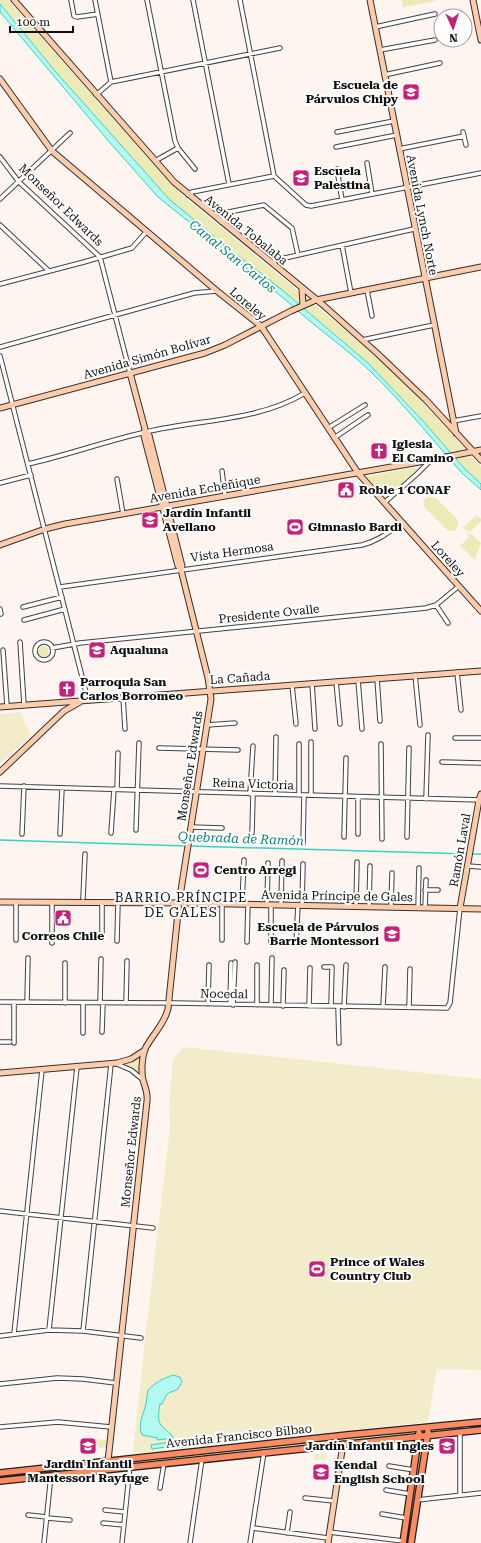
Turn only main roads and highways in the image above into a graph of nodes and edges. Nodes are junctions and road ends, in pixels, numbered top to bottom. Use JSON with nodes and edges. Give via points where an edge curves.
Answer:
{"nodes":[{"id":1,"x":481,"y":1422,"type":"edge"},
{"id":2,"x":420,"y":1428,"type":"junction"},
{"id":3,"x":428,"y":1428,"type":"junction"},
{"id":4,"x":481,"y":1430,"type":"edge"},
{"id":5,"x":348,"y":1435,"type":"junction"},
{"id":6,"x":427,"y":1435,"type":"junction"},
{"id":7,"x":419,"y":1436,"type":"junction"},
{"id":8,"x":343,"y":1444,"type":"junction"},
{"id":9,"x":108,"y":1461,"type":"junction"},
{"id":10,"x":98,"y":1470,"type":"junction"},
{"id":11,"x":0,"y":1473,"type":"edge"},
{"id":12,"x":0,"y":1481,"type":"edge"},
{"id":13,"x":403,"y":1542,"type":"edge"},
{"id":14,"x":411,"y":1543,"type":"edge"}],
"edges":[{"from":1,"to":3,"type":"main road","name":"Avenida Francisco Bilbao"},
{"from":2,"to":3,"type":"main road","name":"Avenida Francisco Bilbao"},
{"from":2,"to":5,"type":"main road","name":"Avenida Francisco Bilbao"},
{"from":2,"to":7,"type":"main road"},
{"from":3,"to":6,"type":"main road"},
{"from":4,"to":6,"type":"main road","name":"Avenida Francisco Bilbao"},
{"from":5,"to":8,"type":"main road"},
{"from":5,"to":9,"type":"main road","name":"Avenida Francisco Bilbao"},
{"from":6,"to":7,"type":"main road","name":"Avenida Francisco Bilbao"},
{"from":6,"to":14,"type":"main road"},
{"from":7,"to":8,"type":"main road","name":"Avenida Francisco Bilbao"},
{"from":7,"to":13,"type":"main road"},
{"from":8,"to":10,"type":"main road","name":"Avenida Francisco Bilbao"},
{"from":9,"to":10,"type":"main road"},
{"from":9,"to":11,"type":"main road","name":"Avenida Francisco Bilbao"},
{"from":10,"to":12,"type":"main road","name":"Avenida Francisco Bilbao"}]}
